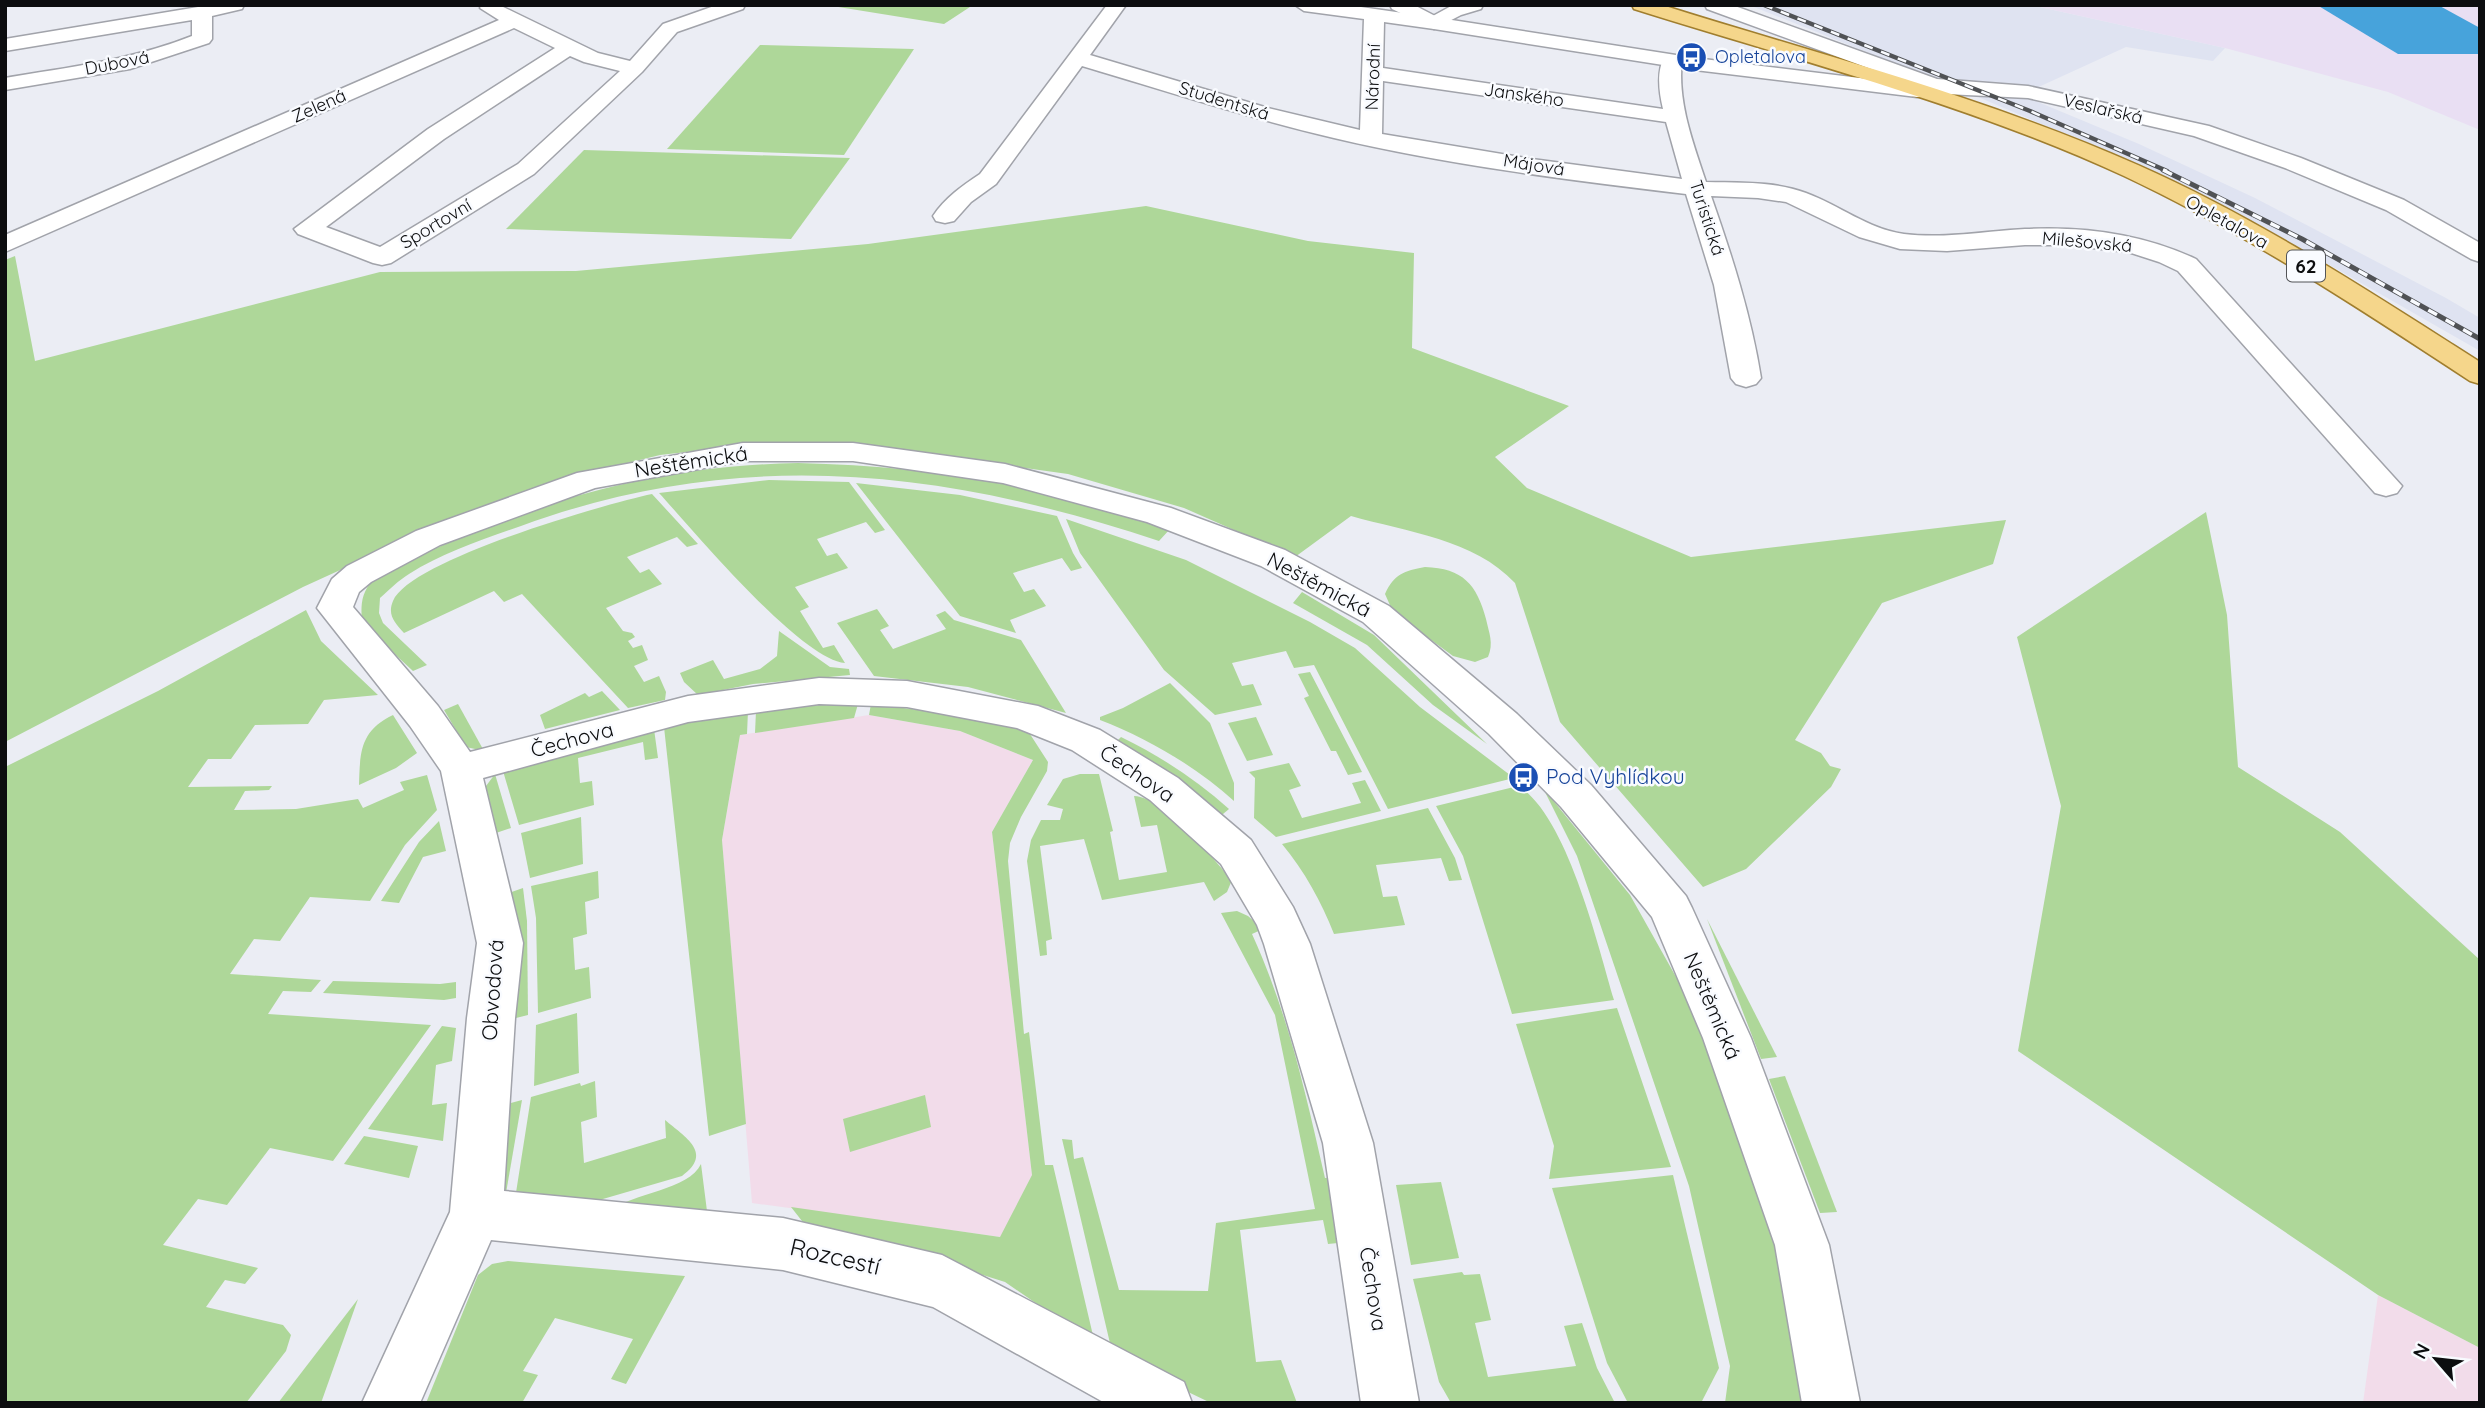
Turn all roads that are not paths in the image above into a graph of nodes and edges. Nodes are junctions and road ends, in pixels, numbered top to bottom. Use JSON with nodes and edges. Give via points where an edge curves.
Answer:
{"nodes":[{"id":1,"x":235,"y":5,"type":"edge"},
{"id":2,"x":485,"y":5,"type":"edge"},
{"id":3,"x":736,"y":5,"type":"edge"},
{"id":4,"x":1117,"y":5,"type":"edge"},
{"id":5,"x":1304,"y":5,"type":"edge"},
{"id":6,"x":1399,"y":5,"type":"edge"},
{"id":7,"x":1474,"y":5,"type":"edge"},
{"id":8,"x":1641,"y":5,"type":"edge"},
{"id":9,"x":1714,"y":5,"type":"edge"},
{"id":10,"x":202,"y":13,"type":"junction"},
{"id":11,"x":1374,"y":16,"type":"junction"},
{"id":12,"x":513,"y":21,"type":"junction"},
{"id":13,"x":1434,"y":23,"type":"junction"},
{"id":14,"x":5,"y":45,"type":"edge"},
{"id":15,"x":568,"y":48,"type":"junction"},
{"id":16,"x":1079,"y":58,"type":"junction"},
{"id":17,"x":1672,"y":60,"type":"junction"},
{"id":18,"x":635,"y":68,"type":"junction"},
{"id":19,"x":1373,"y":73,"type":"junction"},
{"id":20,"x":5,"y":84,"type":"edge"},
{"id":21,"x":1917,"y":92,"type":"junction"},
{"id":22,"x":1675,"y":117,"type":"junction"},
{"id":23,"x":1371,"y":139,"type":"junction"},
{"id":24,"x":1697,"y":188,"type":"junction"},
{"id":25,"x":945,"y":216,"type":"dead end"},
{"id":26,"x":5,"y":244,"type":"edge"},
{"id":27,"x":2480,"y":254,"type":"edge"},
{"id":28,"x":2480,"y":375,"type":"edge"},
{"id":29,"x":1746,"y":378,"type":"dead end"},
{"id":30,"x":2386,"y":486,"type":"dead end"},
{"id":31,"x":359,"y":574,"type":"joint"},
{"id":32,"x":461,"y":769,"type":"junction"},
{"id":33,"x":476,"y":1213,"type":"junction"},
{"id":34,"x":391,"y":1403,"type":"edge"},
{"id":35,"x":1163,"y":1403,"type":"edge"},
{"id":36,"x":1390,"y":1403,"type":"edge"},
{"id":37,"x":1831,"y":1403,"type":"edge"}],
"edges":[{"from":1,"to":10,"type":"street","name":"Dubová"},
{"from":2,"to":12,"type":"street"},
{"from":3,"to":18,"type":"street","name":"Sportovní","via":[[670,28]]},
{"from":4,"to":16,"type":"street"},
{"from":5,"to":11,"type":"street","name":"Opletalova"},
{"from":6,"to":13,"type":"street"},
{"from":7,"to":13,"type":"street"},
{"from":8,"to":21,"type":"main road","name":"Opletalova","number":"62"},
{"from":9,"to":27,"type":"street","name":"Veslařská","via":[[1930,84],[2028,92],[2201,131],[2395,205]]},
{"from":10,"to":14,"type":"street","name":"Dubová"},
{"from":10,"to":20,"type":"street","name":"Dubová","via":[[202,39],[181,48]]},
{"from":11,"to":13,"type":"street","name":"Opletalova"},
{"from":11,"to":19,"type":"street","name":"Národní"},
{"from":12,"to":15,"type":"street"},
{"from":12,"to":26,"type":"street","name":"Zelená"},
{"from":13,"to":17,"type":"street","name":"Opletalova"},
{"from":15,"to":18,"type":"street"},
{"from":15,"to":18,"type":"street","name":"Sportovní","via":[[436,134],[307,229],[382,257],[526,169]]},
{"from":16,"to":23,"type":"street","name":"Studentská","via":[[1276,117]]},
{"from":16,"to":25,"type":"street","via":[[988,179]]},
{"from":17,"to":21,"type":"street","name":"Opletalova"},
{"from":17,"to":22,"type":"street","name":"Turistická","via":[[1668,69]]},
{"from":19,"to":22,"type":"street","name":"Janského"},
{"from":19,"to":23,"type":"street","name":"Národní"},
{"from":21,"to":28,"type":"main road","name":"Opletalova","number":"62","via":[[2125,168],[2236,225]]},
{"from":22,"to":24,"type":"street","name":"Turistická"},
{"from":23,"to":24,"type":"street","name":"Májová"},
{"from":24,"to":29,"type":"street","name":"Turistická","via":[[1724,272]]},
{"from":24,"to":30,"type":"street","name":"Milešovská","via":[[1797,197],[1847,224],[1901,242],[2048,237],[2126,244],[2168,255],[2187,265]]},
{"from":31,"to":32,"type":"street","name":"Obvodová","via":[[344,587],[335,608],[424,716]]},
{"from":31,"to":37,"type":"street","name":"Neštěmická","via":[[428,538],[589,480],[743,452],[853,452],[1006,474],[1159,515],[1273,558],[1376,614],[1542,761],[1671,908],[1727,1038],[1802,1245]]},
{"from":32,"to":33,"type":"street","name":"Obvodová","via":[[500,943]]},
{"from":32,"to":36,"type":"street","name":"Čechova","via":[[688,709],[819,691],[908,694],[1024,716],[1086,740],[1164,789],[1236,852],[1287,944],[1348,1143]]},
{"from":33,"to":34,"type":"street","name":"Obvodová"},
{"from":33,"to":35,"type":"street","name":"Rozcestí","via":[[783,1244],[942,1282]]}]}
